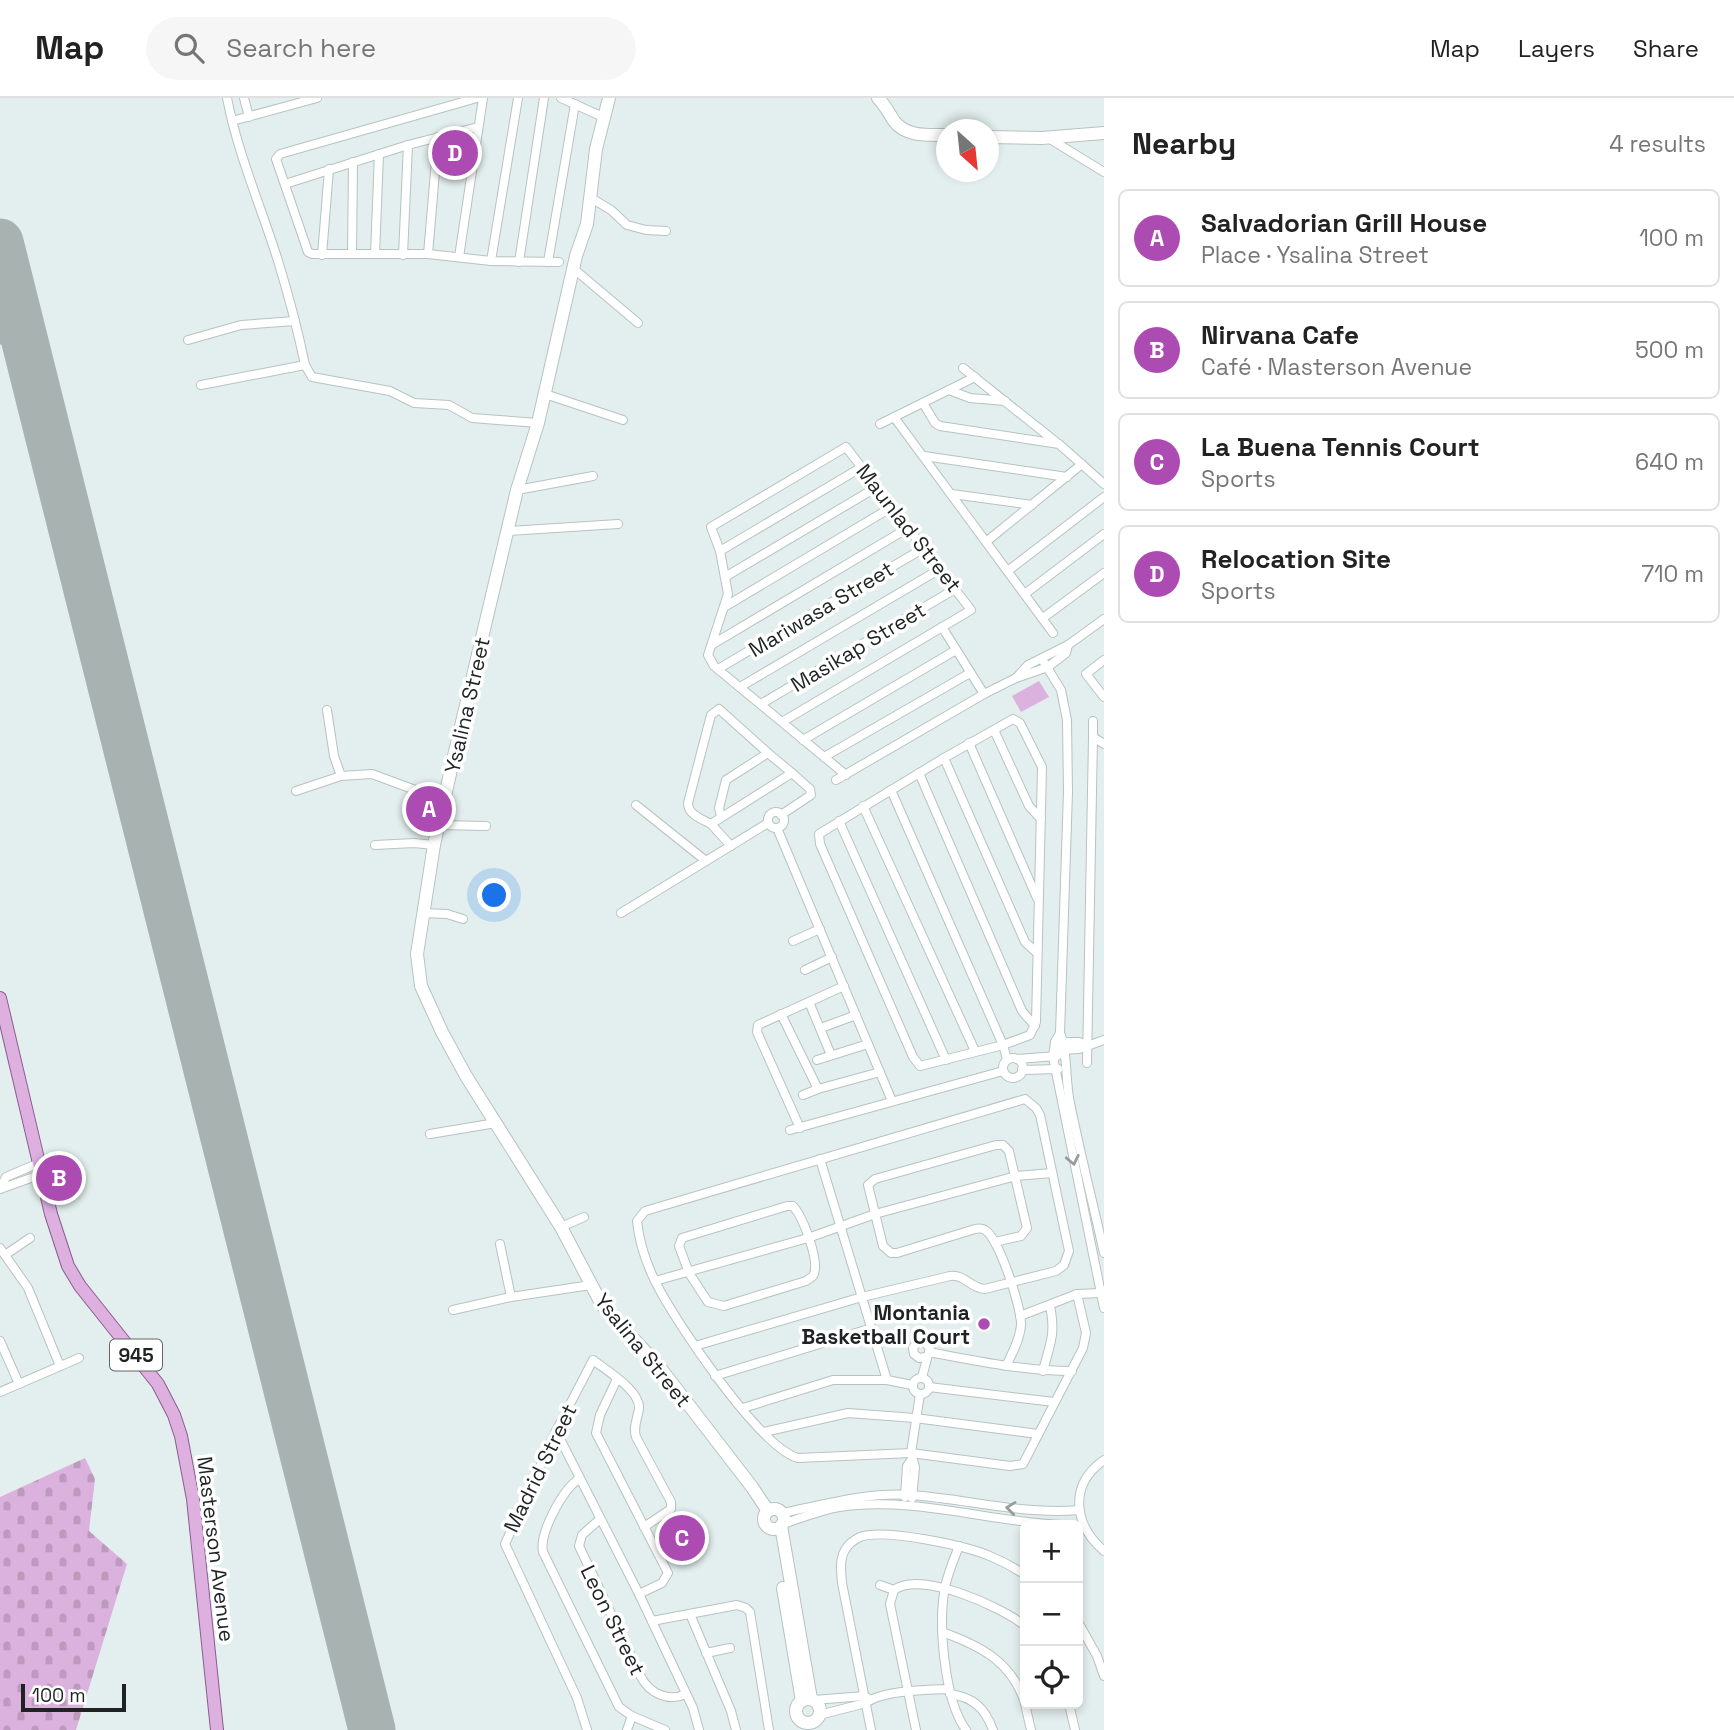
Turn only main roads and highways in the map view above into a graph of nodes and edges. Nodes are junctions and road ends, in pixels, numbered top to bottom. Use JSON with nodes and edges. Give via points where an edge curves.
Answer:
{"nodes":[{"id":1,"x":0,"y":998,"type":"edge"},
{"id":2,"x":217,"y":1730,"type":"edge"}],
"edges":[{"from":1,"to":2,"type":"main road","name":"Masterson Avenue","number":"945","via":[[68,1266],[158,1384],[181,1436],[193,1499]]}]}
